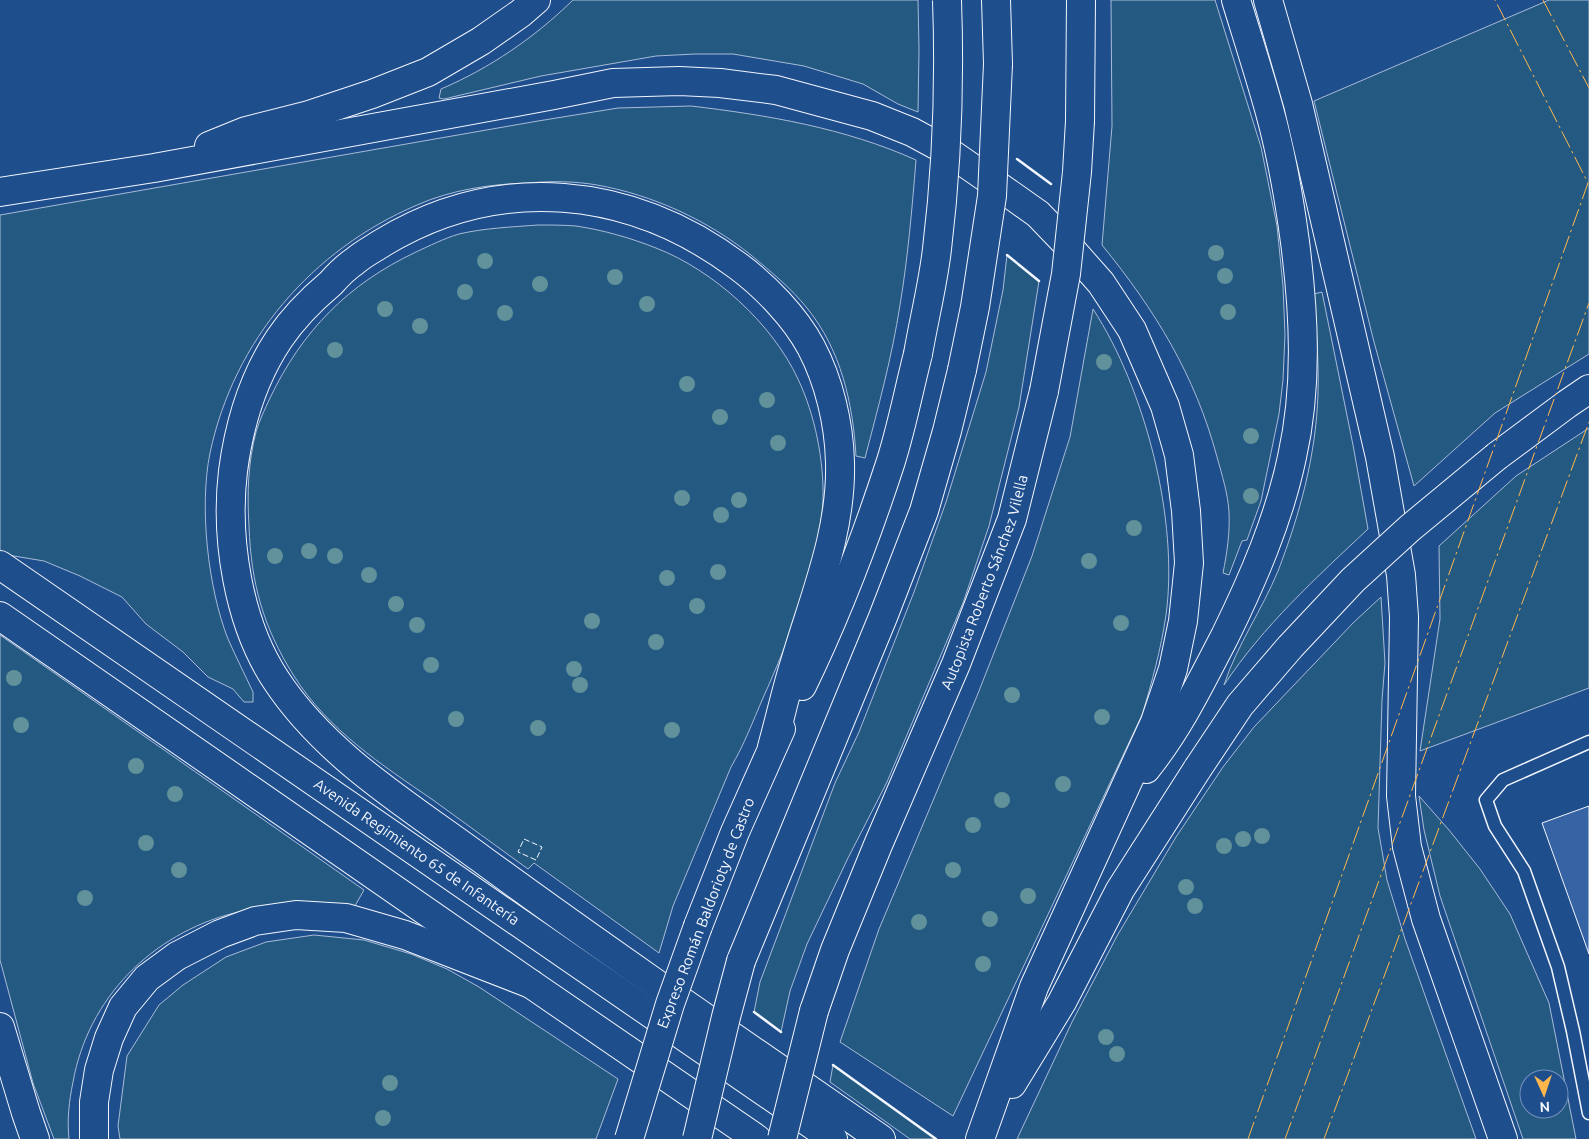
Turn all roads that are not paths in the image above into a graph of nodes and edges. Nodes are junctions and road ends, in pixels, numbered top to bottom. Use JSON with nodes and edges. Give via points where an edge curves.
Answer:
{"nodes":[{"id":1,"x":536,"y":0,"type":"edge"},
{"id":2,"x":946,"y":0,"type":"edge"},
{"id":3,"x":996,"y":0,"type":"edge"},
{"id":4,"x":1080,"y":0,"type":"edge"},
{"id":5,"x":1236,"y":0,"type":"edge"},
{"id":6,"x":1268,"y":0,"type":"edge"},
{"id":7,"x":154,"y":168,"type":"junction"},
{"id":8,"x":0,"y":192,"type":"edge"},
{"id":9,"x":1589,"y":389,"type":"edge"},
{"id":10,"x":1589,"y":400,"type":"edge"},
{"id":11,"x":1520,"y":440,"type":"junction"},
{"id":12,"x":0,"y":564,"type":"edge"},
{"id":13,"x":0,"y":616,"type":"edge"},
{"id":14,"x":1589,"y":742,"type":"edge"},
{"id":15,"x":772,"y":747,"type":"junction"},
{"id":16,"x":1118,"y":806,"type":"junction"},
{"id":17,"x":531,"y":984,"type":"junction"},
{"id":18,"x":0,"y":1027,"type":"edge"},
{"id":19,"x":1589,"y":1113,"type":"edge"},
{"id":20,"x":983,"y":1133,"type":"edge"},
{"id":21,"x":35,"y":1139,"type":"edge"},
{"id":22,"x":94,"y":1139,"type":"edge"},
{"id":23,"x":628,"y":1139,"type":"edge"},
{"id":24,"x":697,"y":1139,"type":"edge"},
{"id":25,"x":757,"y":1139,"type":"edge"},
{"id":26,"x":782,"y":1139,"type":"edge"},
{"id":27,"x":833,"y":1139,"type":"edge"},
{"id":28,"x":881,"y":1139,"type":"edge"},
{"id":29,"x":1504,"y":1139,"type":"edge"}],
"edges":[{"from":1,"to":7,"type":"main road","via":[[481,41],[428,72],[310,115],[246,131]]},
{"from":2,"to":15,"type":"main road","bridge":true,"via":[[946,150],[937,250],[918,354],[892,459],[864,537],[825,639]]},
{"from":3,"to":24,"type":"main road","bridge":true,"via":[[998,64],[992,196],[975,308],[947,431],[924,511],[883,617],[741,961]]},
{"from":4,"to":26,"type":"main road","name":"Autopista Roberto Sánchez Vilella","bridge":true,"via":[[1080,121],[1066,274],[1044,391],[1012,519],[956,664],[835,950],[814,1011]]},
{"from":5,"to":16,"type":"main road","via":[[1270,111],[1291,214],[1302,315],[1299,418],[1278,510],[1259,563],[1232,621],[1185,714]]},
{"from":6,"to":29,"type":"main road","via":[[1298,104],[1380,457],[1401,575],[1404,617],[1400,796],[1407,847],[1426,919]]},
{"from":7,"to":8,"type":"main road"},
{"from":7,"to":16,"type":"main road","via":[[613,83],[644,81],[712,83],[776,90],[872,116],[912,132],[948,152],[1038,214],[1101,283],[1132,330],[1165,406],[1179,455],[1189,563],[1182,621],[1173,669],[1155,722]]},
{"from":9,"to":11,"type":"main road"},
{"from":10,"to":11,"type":"main road"},
{"from":11,"to":20,"type":"main road","bridge":true,"via":[[1410,528],[1353,580],[1240,705],[1120,890],[1062,1002]]},
{"from":12,"to":27,"type":"main road","name":"Avenida Regimiento 65 de Infantería"},
{"from":13,"to":17,"type":"main road"},
{"from":14,"to":19,"type":"lane","via":[[1504,780],[1486,800],[1495,826],[1524,871],[1558,967]]},
{"from":15,"to":23,"type":"main road","name":"Expreso Román Baldorioty de Castro","bridge":true,"via":[[698,926]]},
{"from":15,"to":28,"type":"main road","via":[[827,559],[839,498],[840,462],[831,404],[823,374],[809,343],[754,278],[692,236],[648,215],[594,201],[552,197],[513,199],[471,205],[399,233],[356,260],[311,301],[281,336],[247,404],[236,447],[230,492],[232,546],[239,586],[255,641],[274,678],[306,719],[353,764],[568,922]]},
{"from":16,"to":20,"type":"main road","via":[[1034,987]]},
{"from":17,"to":22,"type":"main road","via":[[404,935],[346,918],[296,915],[255,921],[177,956],[147,978],[123,1007],[99,1070],[94,1102]]},
{"from":17,"to":25,"type":"main road"},
{"from":18,"to":21,"type":"main road"}]}
